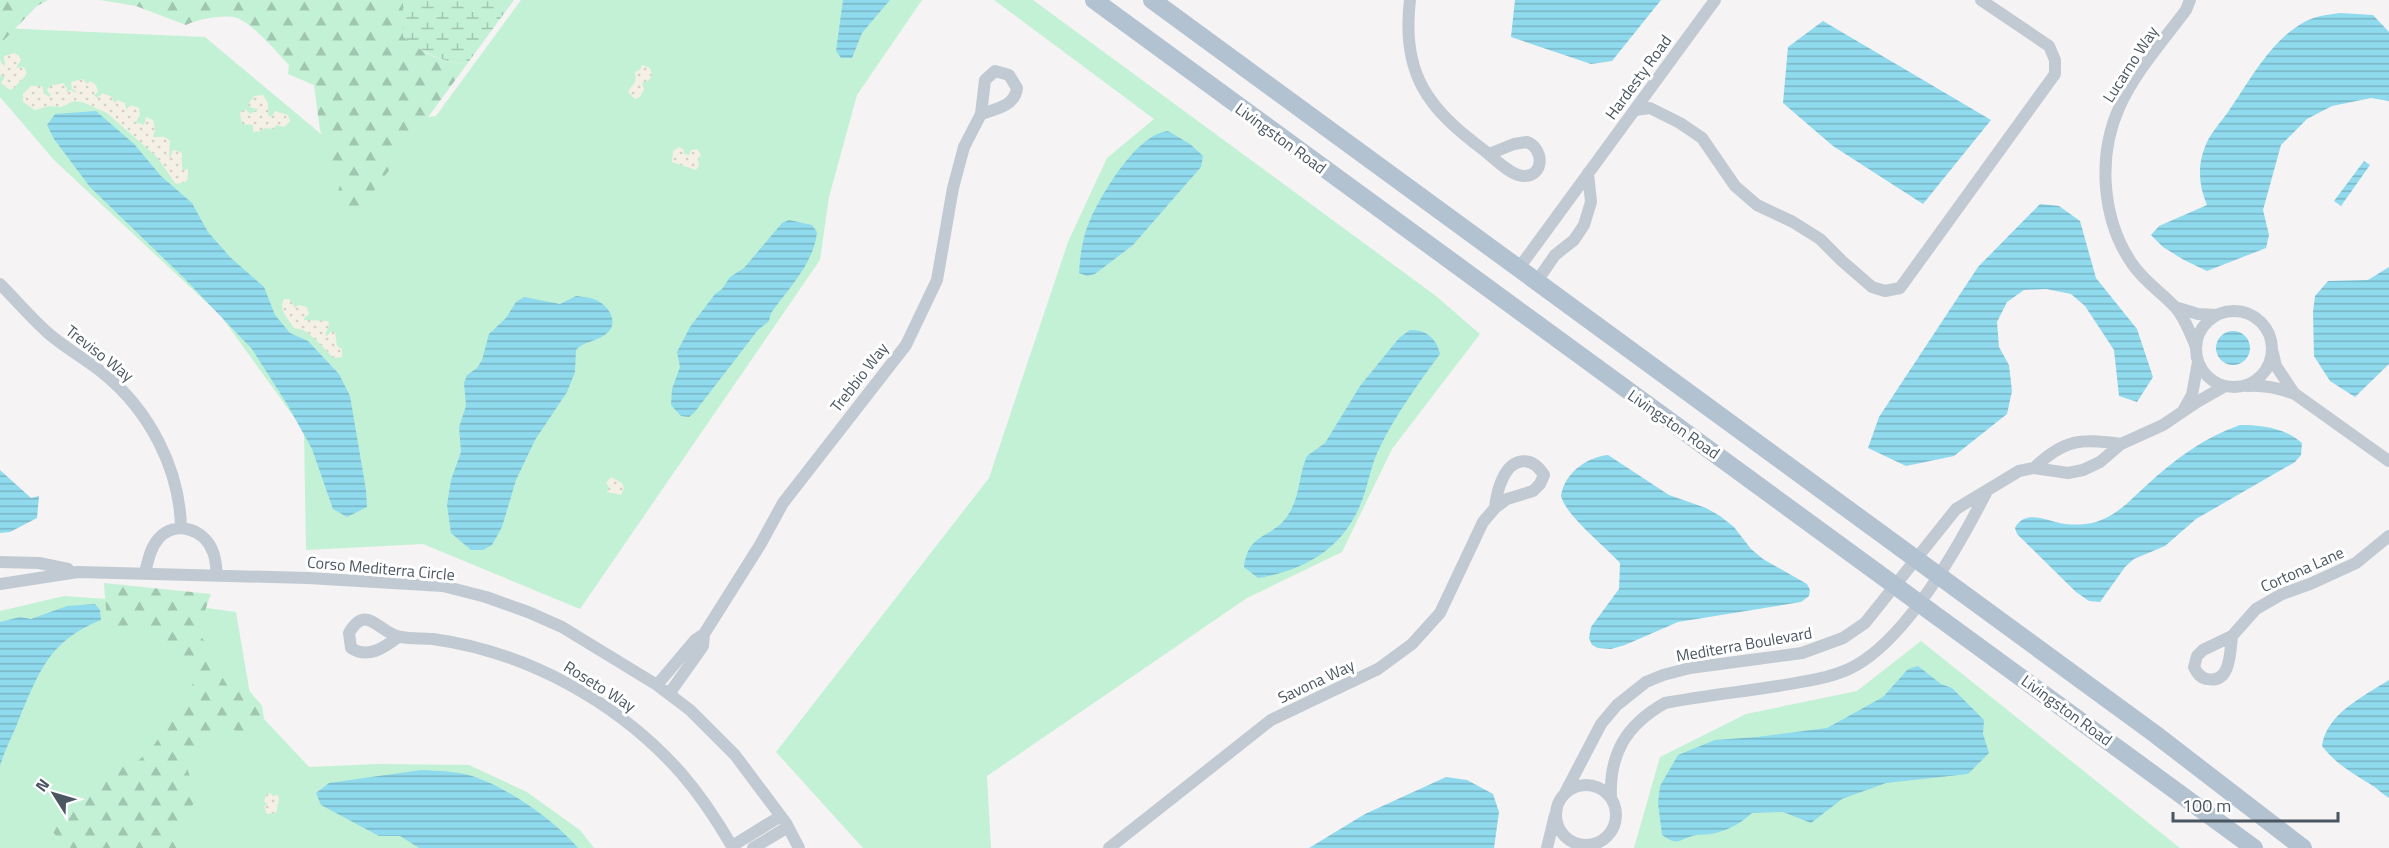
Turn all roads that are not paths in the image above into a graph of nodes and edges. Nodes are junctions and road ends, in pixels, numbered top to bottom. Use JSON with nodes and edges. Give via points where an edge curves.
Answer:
{"nodes":[{"id":1,"x":1094,"y":0,"type":"edge"},
{"id":2,"x":1152,"y":0,"type":"edge"},
{"id":3,"x":1410,"y":0,"type":"edge"},
{"id":4,"x":1715,"y":0,"type":"edge"},
{"id":5,"x":1981,"y":0,"type":"edge"},
{"id":6,"x":2190,"y":0,"type":"edge"},
{"id":7,"x":1635,"y":110,"type":"junction"},
{"id":8,"x":981,"y":114,"type":"dead end"},
{"id":9,"x":1489,"y":154,"type":"dead end"},
{"id":10,"x":1588,"y":173,"type":"junction"},
{"id":11,"x":1519,"y":268,"type":"junction"},
{"id":12,"x":1537,"y":281,"type":"junction"},
{"id":13,"x":0,"y":284,"type":"edge"},
{"id":14,"x":2175,"y":307,"type":"junction"},
{"id":15,"x":2217,"y":315,"type":"junction"},
{"id":16,"x":2196,"y":347,"type":"junction"},
{"id":17,"x":2273,"y":351,"type":"junction"},
{"id":18,"x":2198,"y":362,"type":"junction"},
{"id":19,"x":2225,"y":386,"type":"junction"},
{"id":20,"x":2240,"y":387,"type":"junction"},
{"id":21,"x":2295,"y":394,"type":"junction"},
{"id":22,"x":2182,"y":411,"type":"junction"},
{"id":23,"x":2121,"y":444,"type":"junction"},
{"id":24,"x":2389,"y":461,"type":"edge"},
{"id":25,"x":2034,"y":468,"type":"junction"},
{"id":26,"x":1987,"y":491,"type":"junction"},
{"id":27,"x":1494,"y":508,"type":"dead end"},
{"id":28,"x":181,"y":528,"type":"junction"},
{"id":29,"x":2389,"y":536,"type":"edge"},
{"id":30,"x":1915,"y":559,"type":"junction"},
{"id":31,"x":0,"y":562,"type":"edge"},
{"id":32,"x":78,"y":572,"type":"junction"},
{"id":33,"x":145,"y":573,"type":"junction"},
{"id":34,"x":217,"y":575,"type":"junction"},
{"id":35,"x":1938,"y":577,"type":"junction"},
{"id":36,"x":0,"y":584,"type":"edge"},
{"id":37,"x":1896,"y":584,"type":"junction"},
{"id":38,"x":1920,"y":602,"type":"junction"},
{"id":39,"x":704,"y":634,"type":"junction"},
{"id":40,"x":2232,"y":636,"type":"dead end"},
{"id":41,"x":398,"y":637,"type":"dead end"},
{"id":42,"x":657,"y":685,"type":"junction"},
{"id":43,"x":669,"y":694,"type":"junction"},
{"id":44,"x":1565,"y":793,"type":"junction"},
{"id":45,"x":1611,"y":798,"type":"junction"},
{"id":46,"x":1557,"y":808,"type":"junction"},
{"id":47,"x":785,"y":822,"type":"junction"},
{"id":48,"x":1598,"y":844,"type":"edge"},
{"id":49,"x":733,"y":847,"type":"edge"},
{"id":50,"x":753,"y":848,"type":"edge"},
{"id":51,"x":799,"y":848,"type":"edge"},
{"id":52,"x":1109,"y":848,"type":"edge"},
{"id":53,"x":1547,"y":848,"type":"edge"},
{"id":54,"x":2254,"y":848,"type":"edge"},
{"id":55,"x":2303,"y":848,"type":"edge"}],
"edges":[{"from":1,"to":37,"type":"main road","name":"Livingston Road"},
{"from":2,"to":11,"type":"main road","name":"Livingston Road"},
{"from":3,"to":9,"type":"street","via":[[1407,25],[1411,58],[1423,88],[1455,129]]},
{"from":4,"to":7,"type":"street","name":"Hardesty Road"},
{"from":5,"to":7,"type":"street","via":[[2049,46],[2055,74],[1900,288],[1885,291],[1872,287],[1820,239],[1756,205],[1734,186],[1702,138],[1650,108]]},
{"from":6,"to":14,"type":"street","name":"Lucarno Way","via":[[2119,106],[2105,164],[2109,209],[2121,246],[2144,279]]},
{"from":7,"to":10,"type":"street","name":"Hardesty Road"},
{"from":8,"to":39,"type":"street","name":"Trebbio Way","via":[[964,147],[937,280],[906,345],[783,502]]},
{"from":10,"to":11,"type":"street","name":"Hardesty Road"},
{"from":10,"to":12,"type":"street","via":[[1591,202],[1584,225]]},
{"from":11,"to":12,"type":"main road","name":"Livingston Road"},
{"from":12,"to":30,"type":"main road","name":"Livingston Road"},
{"from":13,"to":28,"type":"street","name":"Treviso Way","via":[[46,332],[117,385],[144,416],[170,468]]},
{"from":14,"to":15,"type":"street","name":"Lucarno Way"},
{"from":14,"to":16,"type":"street","name":"Lucarno Way"},
{"from":15,"to":16,"type":"street","via":[[2204,326]]},
{"from":15,"to":17,"type":"street","via":[[2237,311],[2256,317],[2269,332]]},
{"from":16,"to":18,"type":"street"},
{"from":17,"to":20,"type":"street","via":[[2263,375]]},
{"from":17,"to":21,"type":"street","via":[[2276,366]]},
{"from":18,"to":19,"type":"street","via":[[2208,377]]},
{"from":18,"to":22,"type":"street","via":[[2192,395]]},
{"from":19,"to":20,"type":"street"},
{"from":19,"to":22,"type":"street"},
{"from":20,"to":21,"type":"street","via":[[2262,385]]},
{"from":21,"to":24,"type":"street"},
{"from":22,"to":23,"type":"street","via":[[2163,425]]},
{"from":23,"to":25,"type":"street","via":[[2079,441],[2060,447]]},
{"from":23,"to":25,"type":"street","via":[[2100,462],[2082,470],[2068,473]]},
{"from":25,"to":26,"type":"street","name":"Mediterra Boulevard","via":[[2019,471]]},
{"from":26,"to":30,"type":"street","name":"Mediterra Boulevard","via":[[1956,509]]},
{"from":26,"to":35,"type":"street"},
{"from":27,"to":52,"type":"street","name":"Savona Way","via":[[1483,522],[1440,613],[1412,644],[1378,669],[1271,720]]},
{"from":28,"to":33,"type":"street","via":[[159,539]]},
{"from":28,"to":34,"type":"street","via":[[203,535],[213,552]]},
{"from":29,"to":40,"type":"street","name":"Cortona Lane","via":[[2356,563],[2267,602],[2248,616]]},
{"from":30,"to":35,"type":"main road","name":"Livingston Road"},
{"from":30,"to":37,"type":"street","name":"Mediterra Boulevard"},
{"from":31,"to":32,"type":"street","name":"Corso Mediterra Circle","via":[[39,563]]},
{"from":32,"to":33,"type":"street","name":"Corso Mediterra Circle"},
{"from":32,"to":36,"type":"street","name":"Corso Mediterra Circle"},
{"from":33,"to":34,"type":"street","name":"Corso Mediterra Circle"},
{"from":34,"to":42,"type":"street","name":"Corso Mediterra Circle","via":[[443,586],[486,597],[562,627]]},
{"from":35,"to":38,"type":"street"},
{"from":35,"to":55,"type":"main road","name":"Livingston Road","via":[[2197,765]]},
{"from":37,"to":38,"type":"main road","name":"Livingston Road"},
{"from":37,"to":44,"type":"street","name":"Mediterra Boulevard","via":[[1865,623],[1823,647],[1690,668],[1646,682],[1601,724]]},
{"from":38,"to":45,"type":"street","via":[[1883,646],[1849,669],[1806,681],[1665,703],[1648,712],[1628,733],[1619,750],[1612,769]]},
{"from":38,"to":54,"type":"main road","name":"Livingston Road"},
{"from":39,"to":42,"type":"street","name":"Trebbio Way"},
{"from":39,"to":43,"type":"street","name":"Trebbio Way","via":[[703,646]]},
{"from":41,"to":49,"type":"street","name":"Roseto Way","via":[[434,639],[512,659],[556,677],[594,699],[639,731],[681,774]]},
{"from":42,"to":43,"type":"street","name":"Corso Mediterra Circle"},
{"from":43,"to":47,"type":"street","name":"Corso Mediterra Circle","via":[[735,755]]},
{"from":44,"to":45,"type":"street","via":[[1590,785]]},
{"from":44,"to":46,"type":"street"},
{"from":45,"to":48,"type":"street","via":[[1614,825]]},
{"from":46,"to":48,"type":"street","via":[[1559,828],[1565,836],[1574,842]]},
{"from":46,"to":53,"type":"street"},
{"from":47,"to":49,"type":"street","name":"Roseto Way"},
{"from":47,"to":50,"type":"street"},
{"from":47,"to":51,"type":"street","name":"Corso Mediterra Circle"}]}
